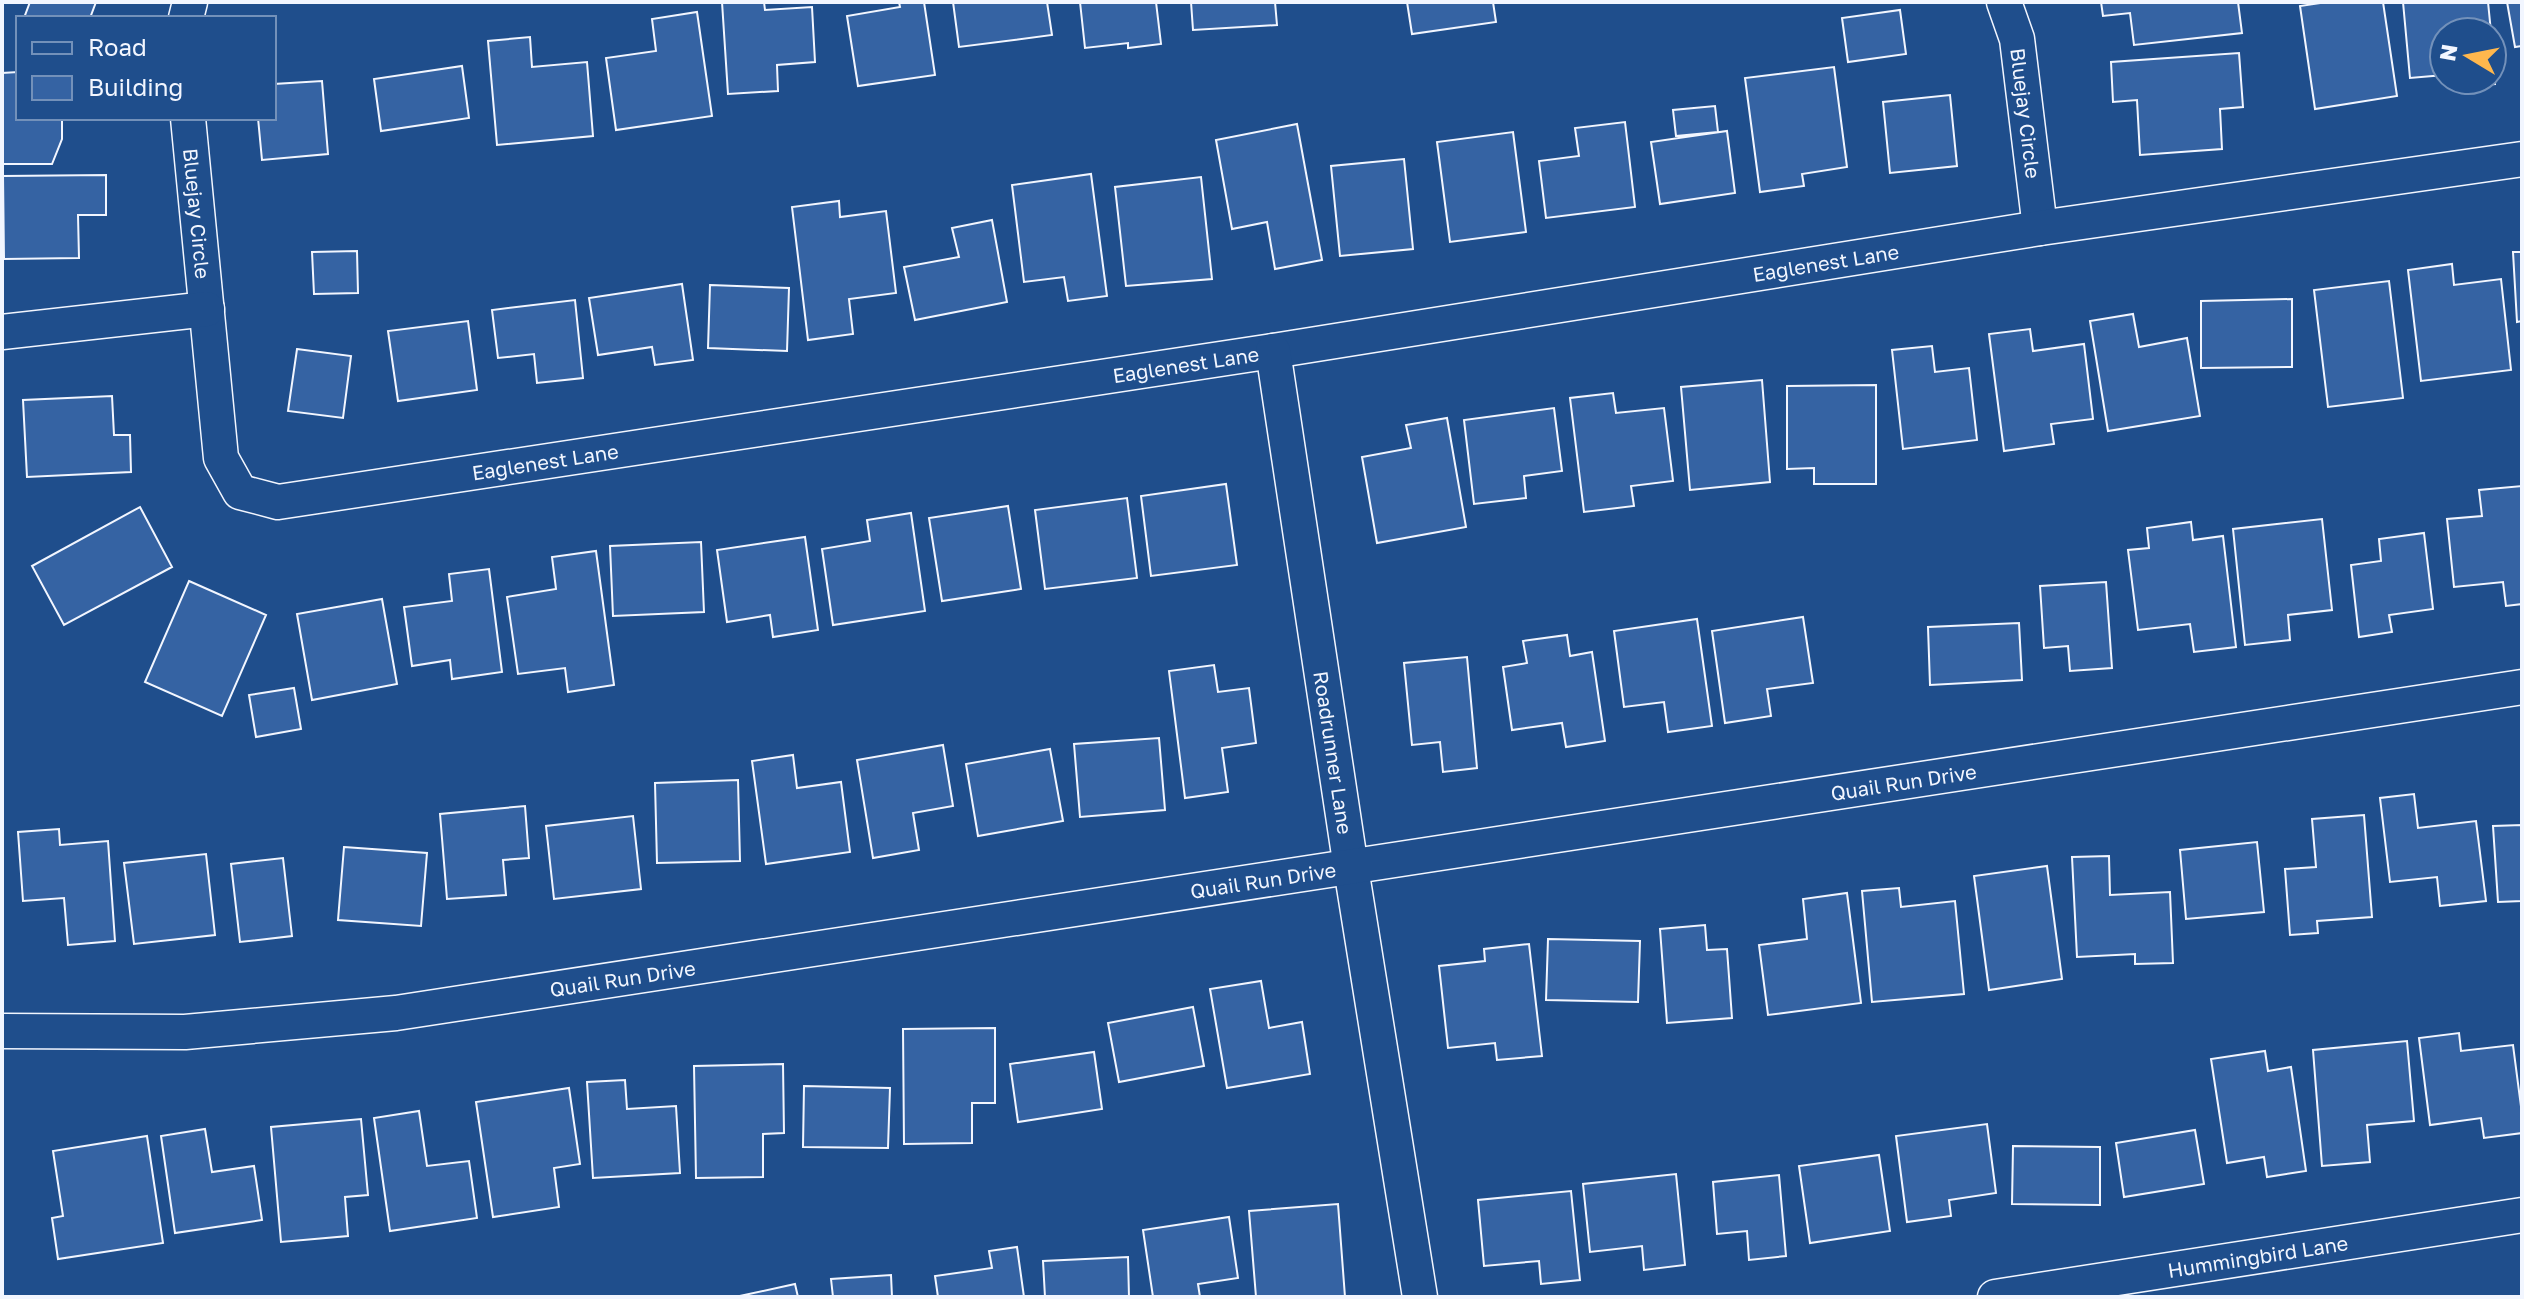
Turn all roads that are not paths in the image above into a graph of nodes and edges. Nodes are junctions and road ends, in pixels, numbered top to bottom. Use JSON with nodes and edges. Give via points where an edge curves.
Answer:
{"nodes":[{"id":1,"x":2004,"y":2,"type":"edge"},
{"id":2,"x":188,"y":120,"type":"edge"},
{"id":3,"x":2522,"y":159,"type":"edge"},
{"id":4,"x":2040,"y":228,"type":"junction"},
{"id":5,"x":207,"y":309,"type":"junction"},
{"id":6,"x":2,"y":332,"type":"edge"},
{"id":7,"x":1273,"y":351,"type":"junction"},
{"id":8,"x":2522,"y":687,"type":"edge"},
{"id":9,"x":1351,"y":868,"type":"junction"},
{"id":10,"x":2,"y":1031,"type":"edge"},
{"id":11,"x":2522,"y":1215,"type":"edge"},
{"id":12,"x":1420,"y":1297,"type":"edge"},
{"id":13,"x":1995,"y":1297,"type":"edge"}],
"edges":[{"from":1,"to":4,"type":"street","name":"Bluejay Circle","via":[[2017,39]]},
{"from":2,"to":5,"type":"street","name":"Bluejay Circle"},
{"from":3,"to":4,"type":"street","name":"Eaglenest Lane"},
{"from":4,"to":7,"type":"street","name":"Eaglenest Lane"},
{"from":5,"to":6,"type":"street"},
{"from":5,"to":7,"type":"street","name":"Eaglenest Lane","via":[[221,458],[240,492],[278,502]]},
{"from":7,"to":9,"type":"street","name":"Roadrunner Lane"},
{"from":8,"to":9,"type":"street","name":"Quail Run Drive"},
{"from":9,"to":10,"type":"street","name":"Quail Run Drive","via":[[396,1013],[185,1032]]},
{"from":9,"to":12,"type":"street","name":"Roadrunner Lane"},
{"from":11,"to":13,"type":"street","name":"Hummingbird Lane"}]}
